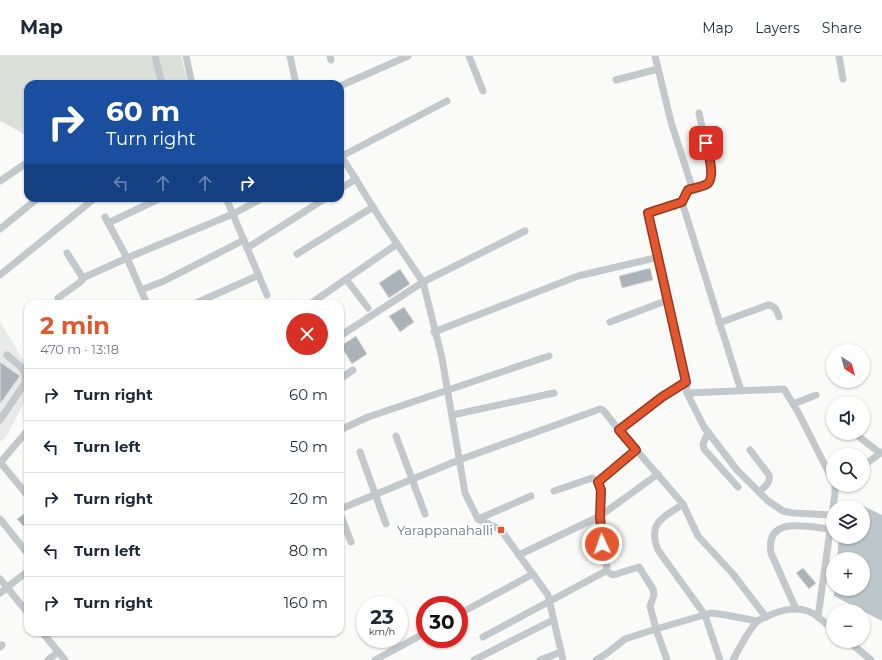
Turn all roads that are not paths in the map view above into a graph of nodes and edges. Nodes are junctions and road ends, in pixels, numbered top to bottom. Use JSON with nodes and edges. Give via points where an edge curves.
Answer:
{"nodes":[{"id":1,"x":155,"y":56,"type":"edge"},
{"id":2,"x":186,"y":56,"type":"edge"},
{"id":3,"x":290,"y":56,"type":"edge"},
{"id":4,"x":408,"y":56,"type":"edge"},
{"id":5,"x":469,"y":56,"type":"edge"},
{"id":6,"x":655,"y":56,"type":"edge"},
{"id":7,"x":839,"y":56,"type":"edge"},
{"id":8,"x":658,"y":69,"type":"junction"},
{"id":9,"x":843,"y":79,"type":"dead end"},
{"id":10,"x":161,"y":80,"type":"edge"},
{"id":11,"x":191,"y":80,"type":"edge"},
{"id":12,"x":295,"y":80,"type":"edge"},
{"id":13,"x":616,"y":80,"type":"dead end"},
{"id":14,"x":344,"y":84,"type":"edge"},
{"id":15,"x":483,"y":91,"type":"dead end"},
{"id":16,"x":447,"y":101,"type":"dead end"},
{"id":17,"x":699,"y":113,"type":"dead end"},
{"id":18,"x":344,"y":153,"type":"edge"},
{"id":19,"x":344,"y":161,"type":"edge"},
{"id":20,"x":24,"y":165,"type":"edge"},
{"id":21,"x":356,"y":179,"type":"junction"},
{"id":22,"x":0,"y":181,"type":"edge"},
{"id":23,"x":344,"y":186,"type":"edge"},
{"id":24,"x":688,"y":190,"type":"junction"},
{"id":25,"x":33,"y":202,"type":"edge"},
{"id":26,"x":90,"y":202,"type":"edge"},
{"id":27,"x":151,"y":202,"type":"edge"},
{"id":28,"x":228,"y":202,"type":"edge"},
{"id":29,"x":256,"y":202,"type":"edge"},
{"id":30,"x":320,"y":202,"type":"edge"},
{"id":31,"x":682,"y":202,"type":"junction"},
{"id":32,"x":373,"y":207,"type":"junction"},
{"id":33,"x":233,"y":214,"type":"junction"},
{"id":34,"x":0,"y":229,"type":"edge"},
{"id":35,"x":525,"y":231,"type":"dead end"},
{"id":36,"x":244,"y":240,"type":"junction"},
{"id":37,"x":397,"y":244,"type":"junction"},
{"id":38,"x":247,"y":248,"type":"junction"},
{"id":39,"x":67,"y":252,"type":"dead end"},
{"id":40,"x":297,"y":254,"type":"dead end"},
{"id":41,"x":659,"y":257,"type":"junction"},
{"id":42,"x":126,"y":258,"type":"junction"},
{"id":43,"x":0,"y":275,"type":"edge"},
{"id":44,"x":259,"y":275,"type":"junction"},
{"id":45,"x":83,"y":278,"type":"junction"},
{"id":46,"x":346,"y":279,"type":"junction"},
{"id":47,"x":423,"y":282,"type":"junction"},
{"id":48,"x":141,"y":290,"type":"junction"},
{"id":49,"x":267,"y":294,"type":"dead end"},
{"id":50,"x":58,"y":298,"type":"dead end"},
{"id":51,"x":145,"y":300,"type":"edge"},
{"id":52,"x":203,"y":300,"type":"edge"},
{"id":53,"x":316,"y":300,"type":"edge"},
{"id":54,"x":668,"y":300,"type":"junction"},
{"id":55,"x":368,"y":308,"type":"dead end"},
{"id":56,"x":779,"y":317,"type":"dead end"},
{"id":57,"x":610,"y":322,"type":"dead end"},
{"id":58,"x":719,"y":322,"type":"junction"},
{"id":59,"x":434,"y":332,"type":"junction"},
{"id":60,"x":344,"y":333,"type":"edge"},
{"id":61,"x":7,"y":355,"type":"dead end"},
{"id":62,"x":549,"y":356,"type":"dead end"},
{"id":63,"x":353,"y":370,"type":"dead end"},
{"id":64,"x":24,"y":372,"type":"edge"},
{"id":65,"x":344,"y":376,"type":"edge"},
{"id":66,"x":686,"y":382,"type":"junction"},
{"id":67,"x":24,"y":384,"type":"edge"},
{"id":68,"x":447,"y":390,"type":"junction"},
{"id":69,"x":741,"y":391,"type":"junction"},
{"id":70,"x":554,"y":393,"type":"dead end"},
{"id":71,"x":687,"y":393,"type":"junction"},
{"id":72,"x":816,"y":395,"type":"dead end"},
{"id":73,"x":793,"y":404,"type":"junction"},
{"id":74,"x":452,"y":416,"type":"junction"},
{"id":75,"x":0,"y":420,"type":"edge"},
{"id":76,"x":344,"y":428,"type":"edge"},
{"id":77,"x":619,"y":430,"type":"junction"},
{"id":78,"x":708,"y":432,"type":"junction"},
{"id":79,"x":396,"y":436,"type":"dead end"},
{"id":80,"x":24,"y":437,"type":"edge"},
{"id":81,"x":863,"y":440,"type":"edge"},
{"id":82,"x":636,"y":450,"type":"junction"},
{"id":83,"x":750,"y":450,"type":"dead end"},
{"id":84,"x":360,"y":452,"type":"dead end"},
{"id":85,"x":881,"y":453,"type":"edge"},
{"id":86,"x":459,"y":460,"type":"junction"},
{"id":87,"x":870,"y":461,"type":"edge"},
{"id":88,"x":0,"y":463,"type":"edge"},
{"id":89,"x":826,"y":468,"type":"edge"},
{"id":90,"x":658,"y":474,"type":"junction"},
{"id":91,"x":412,"y":479,"type":"junction"},
{"id":92,"x":598,"y":482,"type":"junction"},
{"id":93,"x":738,"y":487,"type":"dead end"},
{"id":94,"x":24,"y":491,"type":"edge"},
{"id":95,"x":554,"y":491,"type":"dead end"},
{"id":96,"x":759,"y":492,"type":"junction"},
{"id":97,"x":375,"y":494,"type":"junction"},
{"id":98,"x":531,"y":496,"type":"dead end"},
{"id":99,"x":683,"y":504,"type":"junction"},
{"id":100,"x":344,"y":507,"type":"edge"},
{"id":101,"x":826,"y":511,"type":"edge"},
{"id":102,"x":425,"y":514,"type":"dead end"},
{"id":103,"x":600,"y":516,"type":"junction"},
{"id":104,"x":0,"y":519,"type":"edge"},
{"id":105,"x":478,"y":519,"type":"junction"},
{"id":106,"x":344,"y":524,"type":"edge"},
{"id":107,"x":386,"y":524,"type":"dead end"},
{"id":108,"x":826,"y":529,"type":"edge"},
{"id":109,"x":351,"y":542,"type":"dead end"},
{"id":110,"x":828,"y":544,"type":"edge"},
{"id":111,"x":24,"y":549,"type":"edge"},
{"id":112,"x":519,"y":555,"type":"junction"},
{"id":113,"x":606,"y":571,"type":"junction"},
{"id":114,"x":24,"y":574,"type":"edge"},
{"id":115,"x":533,"y":574,"type":"junction"},
{"id":116,"x":0,"y":579,"type":"edge"},
{"id":117,"x":7,"y":588,"type":"junction"},
{"id":118,"x":0,"y":593,"type":"edge"},
{"id":119,"x":549,"y":602,"type":"junction"},
{"id":120,"x":24,"y":608,"type":"edge"},
{"id":121,"x":468,"y":609,"type":"edge"},
{"id":122,"x":796,"y":609,"type":"junction"},
{"id":123,"x":705,"y":615,"type":"junction"},
{"id":124,"x":766,"y":617,"type":"junction"},
{"id":125,"x":818,"y":617,"type":"junction"},
{"id":126,"x":553,"y":620,"type":"junction"},
{"id":127,"x":757,"y":621,"type":"junction"},
{"id":128,"x":826,"y":623,"type":"edge"},
{"id":129,"x":656,"y":629,"type":"junction"},
{"id":130,"x":45,"y":636,"type":"edge"},
{"id":131,"x":483,"y":637,"type":"dead end"},
{"id":132,"x":416,"y":638,"type":"edge"},
{"id":133,"x":856,"y":648,"type":"edge"},
{"id":134,"x":58,"y":652,"type":"junction"},
{"id":135,"x":561,"y":652,"type":"junction"},
{"id":136,"x":868,"y":659,"type":"edge"},
{"id":137,"x":48,"y":660,"type":"edge"},
{"id":138,"x":64,"y":660,"type":"edge"},
{"id":139,"x":375,"y":660,"type":"edge"},
{"id":140,"x":474,"y":660,"type":"edge"},
{"id":141,"x":540,"y":660,"type":"edge"},
{"id":142,"x":563,"y":660,"type":"edge"},
{"id":143,"x":596,"y":660,"type":"edge"},
{"id":144,"x":667,"y":660,"type":"edge"},
{"id":145,"x":720,"y":660,"type":"edge"},
{"id":146,"x":733,"y":660,"type":"edge"}],
"edges":[{"from":1,"to":10,"type":"street"},
{"from":2,"to":11,"type":"street"},
{"from":3,"to":12,"type":"street"},
{"from":4,"to":14,"type":"street"},
{"from":5,"to":15,"type":"street"},
{"from":6,"to":8,"type":"street"},
{"from":7,"to":9,"type":"street"},
{"from":8,"to":13,"type":"street"},
{"from":8,"to":24,"type":"street","via":[[671,122],[691,184]]},
{"from":16,"to":18,"type":"street"},
{"from":17,"to":24,"type":"street","via":[[712,174],[707,184]]},
{"from":19,"to":21,"type":"street"},
{"from":20,"to":22,"type":"street"},
{"from":21,"to":23,"type":"street"},
{"from":21,"to":32,"type":"street"},
{"from":24,"to":31,"type":"street"},
{"from":25,"to":34,"type":"street"},
{"from":26,"to":43,"type":"street"},
{"from":27,"to":42,"type":"street","via":[[107,220]]},
{"from":28,"to":33,"type":"street"},
{"from":29,"to":33,"type":"street"},
{"from":30,"to":38,"type":"street"},
{"from":31,"to":41,"type":"street","via":[[648,213]]},
{"from":31,"to":58,"type":"street"},
{"from":32,"to":37,"type":"street"},
{"from":32,"to":40,"type":"street"},
{"from":33,"to":36,"type":"street"},
{"from":33,"to":42,"type":"street"},
{"from":35,"to":47,"type":"street"},
{"from":36,"to":38,"type":"street"},
{"from":36,"to":48,"type":"street"},
{"from":37,"to":46,"type":"street"},
{"from":37,"to":47,"type":"street"},
{"from":38,"to":44,"type":"street"},
{"from":39,"to":45,"type":"street"},
{"from":41,"to":54,"type":"street"},
{"from":41,"to":59,"type":"street","via":[[578,276]]},
{"from":42,"to":45,"type":"street"},
{"from":42,"to":48,"type":"street"},
{"from":44,"to":49,"type":"street"},
{"from":44,"to":52,"type":"street"},
{"from":45,"to":50,"type":"street"},
{"from":46,"to":53,"type":"street"},
{"from":46,"to":55,"type":"street"},
{"from":47,"to":59,"type":"street"},
{"from":47,"to":60,"type":"street"},
{"from":48,"to":51,"type":"street"},
{"from":54,"to":57,"type":"street"},
{"from":54,"to":66,"type":"street"},
{"from":56,"to":58,"type":"street","via":[[776,308],[768,305]]},
{"from":58,"to":69,"type":"street"},
{"from":59,"to":68,"type":"street","via":[[442,358]]},
{"from":61,"to":64,"type":"street"},
{"from":62,"to":68,"type":"street"},
{"from":63,"to":65,"type":"street"},
{"from":66,"to":71,"type":"street"},
{"from":66,"to":77,"type":"street"},
{"from":67,"to":75,"type":"street"},
{"from":68,"to":74,"type":"street"},
{"from":68,"to":76,"type":"street","via":[[368,417]]},
{"from":69,"to":71,"type":"street"},
{"from":69,"to":73,"type":"street","via":[[784,389]]},
{"from":70,"to":74,"type":"street"},
{"from":71,"to":78,"type":"street","via":[[700,422]]},
{"from":72,"to":73,"type":"street"},
{"from":73,"to":89,"type":"street"},
{"from":74,"to":86,"type":"street"},
{"from":77,"to":82,"type":"street"},
{"from":77,"to":86,"type":"street","via":[[603,410],[596,410]]},
{"from":78,"to":93,"type":"street","via":[[703,444],[704,449]]},
{"from":78,"to":96,"type":"street","via":[[737,470]]},
{"from":79,"to":91,"type":"street"},
{"from":80,"to":88,"type":"street"},
{"from":81,"to":85,"type":"street"},
{"from":82,"to":90,"type":"street"},
{"from":82,"to":92,"type":"street"},
{"from":83,"to":96,"type":"street","via":[[770,475],[768,483]]},
{"from":84,"to":97,"type":"street"},
{"from":85,"to":87,"type":"street"},
{"from":86,"to":91,"type":"street"},
{"from":86,"to":105,"type":"street","via":[[465,493]]},
{"from":88,"to":94,"type":"street"},
{"from":90,"to":99,"type":"street"},
{"from":90,"to":103,"type":"street"},
{"from":91,"to":97,"type":"street"},
{"from":91,"to":102,"type":"street"},
{"from":92,"to":95,"type":"street","via":[[592,478]]},
{"from":92,"to":103,"type":"street","via":[[601,490]]},
{"from":96,"to":101,"type":"street","via":[[782,511],[793,513]]},
{"from":97,"to":100,"type":"street"},
{"from":97,"to":107,"type":"street"},
{"from":98,"to":105,"type":"street"},
{"from":99,"to":123,"type":"street","via":[[657,522],[654,539],[658,550]]},
{"from":99,"to":124,"type":"street","via":[[698,536],[733,574]]},
{"from":103,"to":112,"type":"street"},
{"from":103,"to":113,"type":"street"},
{"from":104,"to":111,"type":"street"},
{"from":105,"to":112,"type":"street","via":[[501,530]]},
{"from":106,"to":109,"type":"street"},
{"from":108,"to":122,"type":"street","via":[[792,525],[781,528],[769,544]]},
{"from":110,"to":125,"type":"street"},
{"from":112,"to":115,"type":"street"},
{"from":113,"to":119,"type":"street"},
{"from":113,"to":129,"type":"street","via":[[613,575],[639,567],[654,589],[650,606]]},
{"from":114,"to":117,"type":"street"},
{"from":115,"to":119,"type":"street","via":[[548,595]]},
{"from":115,"to":121,"type":"street"},
{"from":116,"to":117,"type":"street"},
{"from":117,"to":118,"type":"street"},
{"from":117,"to":120,"type":"street"},
{"from":119,"to":126,"type":"street"},
{"from":119,"to":131,"type":"street"},
{"from":122,"to":124,"type":"street"},
{"from":122,"to":125,"type":"street","via":[[812,611]]},
{"from":123,"to":127,"type":"street","via":[[726,614]]},
{"from":123,"to":129,"type":"street"},
{"from":123,"to":145,"type":"street"},
{"from":124,"to":127,"type":"street"},
{"from":125,"to":128,"type":"street"},
{"from":126,"to":135,"type":"street"},
{"from":126,"to":140,"type":"street"},
{"from":127,"to":146,"type":"street"},
{"from":129,"to":143,"type":"street","via":[[625,639]]},
{"from":129,"to":144,"type":"street"},
{"from":130,"to":134,"type":"street"},
{"from":132,"to":139,"type":"street"},
{"from":133,"to":136,"type":"street"},
{"from":134,"to":137,"type":"street"},
{"from":134,"to":138,"type":"street"},
{"from":135,"to":141,"type":"street"},
{"from":135,"to":142,"type":"street"}]}
